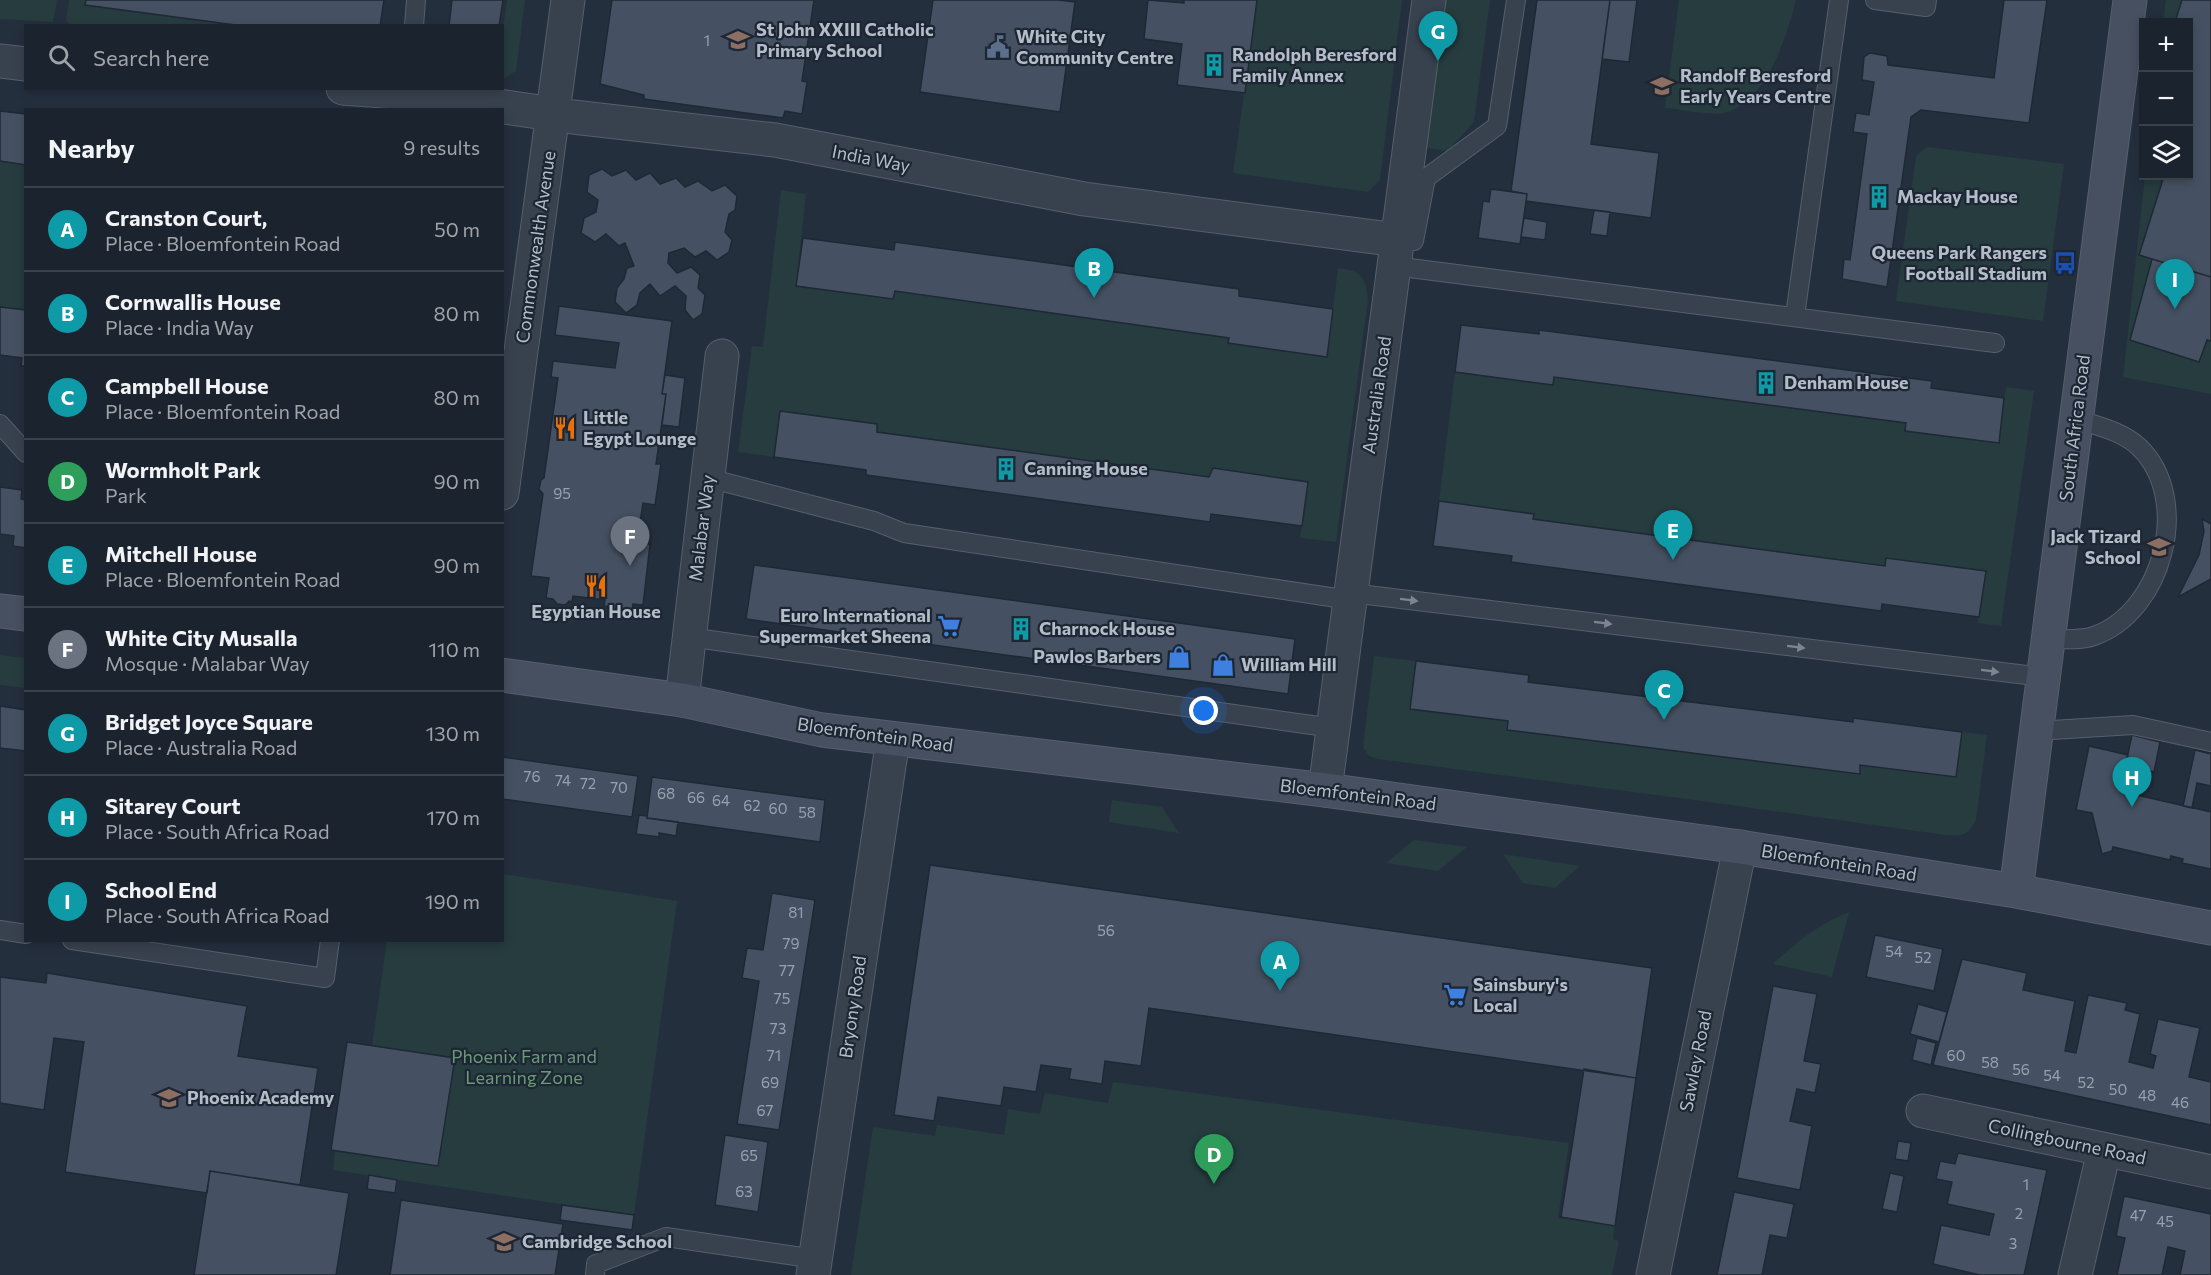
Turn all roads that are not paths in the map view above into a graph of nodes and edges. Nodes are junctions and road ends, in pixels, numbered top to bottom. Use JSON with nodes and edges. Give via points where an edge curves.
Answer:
{"nodes":[{"id":1,"x":416,"y":0,"type":"edge"},
{"id":2,"x":568,"y":0,"type":"edge"},
{"id":3,"x":1429,"y":0,"type":"edge"},
{"id":4,"x":1516,"y":0,"type":"edge"},
{"id":5,"x":1839,"y":0,"type":"edge"},
{"id":6,"x":1875,"y":0,"type":"edge"},
{"id":7,"x":1927,"y":0,"type":"edge"},
{"id":8,"x":2130,"y":0,"type":"edge"},
{"id":9,"x":414,"y":24,"type":"edge"},
{"id":10,"x":0,"y":61,"type":"edge"},
{"id":11,"x":24,"y":64,"type":"edge"},
{"id":12,"x":388,"y":90,"type":"edge"},
{"id":13,"x":410,"y":91,"type":"edge"},
{"id":14,"x":553,"y":115,"type":"junction"},
{"id":15,"x":1396,"y":253,"type":"junction"},
{"id":16,"x":1795,"y":316,"type":"junction"},
{"id":17,"x":1995,"y":343,"type":"dead end"},
{"id":18,"x":722,"y":356,"type":"dead end"},
{"id":19,"x":2076,"y":419,"type":"junction"},
{"id":20,"x":0,"y":424,"type":"edge"},
{"id":21,"x":24,"y":451,"type":"edge"},
{"id":22,"x":504,"y":476,"type":"edge"},
{"id":23,"x":708,"y":478,"type":"junction"},
{"id":24,"x":1351,"y":596,"type":"junction"},
{"id":25,"x":0,"y":611,"type":"edge"},
{"id":26,"x":24,"y":614,"type":"edge"},
{"id":27,"x":689,"y":637,"type":"junction"},
{"id":28,"x":2048,"y":639,"type":"junction"},
{"id":29,"x":504,"y":675,"type":"edge"},
{"id":30,"x":2043,"y":677,"type":"junction"},
{"id":31,"x":682,"y":700,"type":"junction"},
{"id":32,"x":1333,"y":728,"type":"junction"},
{"id":33,"x":2036,"y":731,"type":"junction"},
{"id":34,"x":893,"y":739,"type":"junction"},
{"id":35,"x":2211,"y":742,"type":"edge"},
{"id":36,"x":1325,"y":790,"type":"junction"},
{"id":37,"x":1740,"y":847,"type":"junction"},
{"id":38,"x":2016,"y":891,"type":"junction"},
{"id":39,"x":2211,"y":928,"type":"edge"},
{"id":40,"x":0,"y":930,"type":"edge"},
{"id":41,"x":24,"y":934,"type":"edge"},
{"id":42,"x":85,"y":942,"type":"edge"},
{"id":43,"x":330,"y":942,"type":"edge"},
{"id":44,"x":1923,"y":1111,"type":"dead end"},
{"id":45,"x":2104,"y":1150,"type":"junction"},
{"id":46,"x":2211,"y":1172,"type":"edge"},
{"id":47,"x":814,"y":1267,"type":"edge"},
{"id":48,"x":595,"y":1275,"type":"edge"},
{"id":49,"x":1653,"y":1275,"type":"edge"},
{"id":50,"x":2075,"y":1275,"type":"edge"}],
"edges":[{"from":1,"to":9,"type":"lane"},
{"from":2,"to":14,"type":"street","name":"Commonwealth Avenue"},
{"from":3,"to":15,"type":"street","name":"Australia Road"},
{"from":4,"to":15,"type":"lane","via":[[1497,126],[1426,178],[1414,241]]},
{"from":5,"to":16,"type":"lane"},
{"from":6,"to":7,"type":"lane","via":[[1926,7]]},
{"from":8,"to":19,"type":"street","name":"South Africa Road"},
{"from":10,"to":11,"type":"street"},
{"from":12,"to":13,"type":"street","name":"India Way"},
{"from":13,"to":14,"type":"street","name":"India Way"},
{"from":14,"to":15,"type":"street","name":"India Way","via":[[775,140]]},
{"from":14,"to":22,"type":"street","name":"Commonwealth Avenue"},
{"from":15,"to":16,"type":"lane"},
{"from":15,"to":24,"type":"street","name":"Australia Road"},
{"from":16,"to":17,"type":"lane"},
{"from":18,"to":23,"type":"street","name":"Malabar Way"},
{"from":19,"to":28,"type":"street","name":"South Africa Road"},
{"from":19,"to":28,"type":"lane","via":[[2126,437],[2147,457],[2161,485],[2166,534],[2154,579],[2124,618],[2093,637]]},
{"from":20,"to":21,"type":"lane"},
{"from":23,"to":24,"type":"lane","via":[[874,521],[904,533]]},
{"from":23,"to":27,"type":"street","name":"Malabar Way"},
{"from":24,"to":30,"type":"lane","one_way":true},
{"from":24,"to":32,"type":"street","name":"Australia Road"},
{"from":25,"to":26,"type":"street"},
{"from":27,"to":31,"type":"street","name":"Malabar Way"},
{"from":27,"to":32,"type":"lane"},
{"from":28,"to":30,"type":"street","name":"South Africa Road"},
{"from":29,"to":31,"type":"street","name":"Bloemfontein Road"},
{"from":30,"to":33,"type":"street","name":"South Africa Road"},
{"from":31,"to":34,"type":"street","name":"Bloemfontein Road","via":[[822,730]]},
{"from":32,"to":36,"type":"street","name":"Australia Road"},
{"from":33,"to":35,"type":"lane","via":[[2133,725]]},
{"from":33,"to":38,"type":"street","name":"South Africa Road"},
{"from":34,"to":36,"type":"street","name":"Bloemfontein Road"},
{"from":34,"to":47,"type":"street","name":"Bryony Road"},
{"from":36,"to":37,"type":"street","name":"Bloemfontein Road"},
{"from":37,"to":38,"type":"street","name":"Bloemfontein Road"},
{"from":37,"to":49,"type":"street","name":"Sawley Road"},
{"from":38,"to":39,"type":"street","name":"Bloemfontein Road"},
{"from":40,"to":41,"type":"lane"},
{"from":42,"to":43,"type":"lane","via":[[325,978]]},
{"from":44,"to":45,"type":"street","name":"Collingbourne Road"},
{"from":45,"to":46,"type":"street","name":"Collingbourne Road"},
{"from":45,"to":50,"type":"street"},
{"from":47,"to":48,"type":"lane","via":[[666,1237],[596,1264]]}]}
